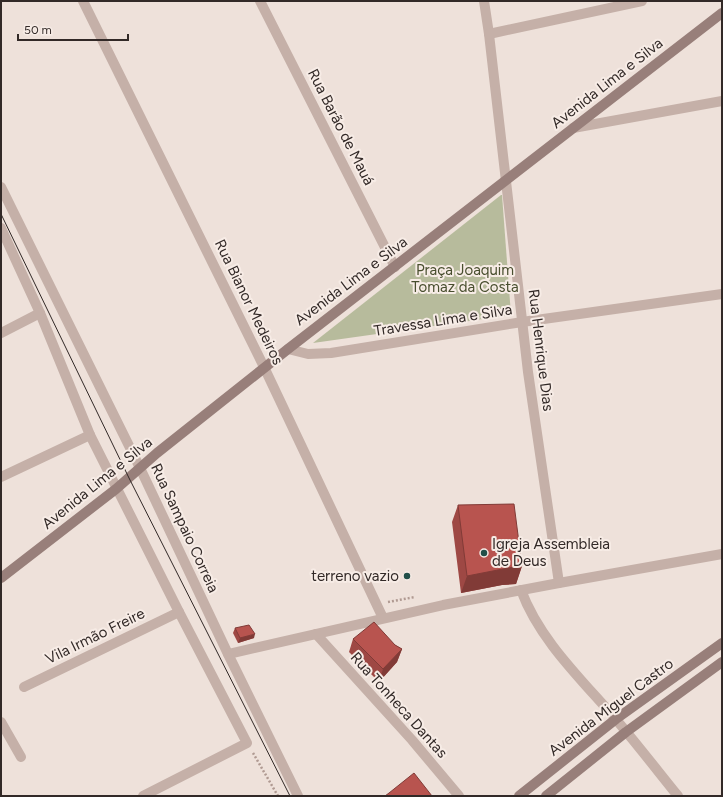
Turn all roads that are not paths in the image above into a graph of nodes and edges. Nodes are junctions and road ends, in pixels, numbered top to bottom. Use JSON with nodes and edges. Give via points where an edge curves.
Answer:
{"nodes":[{"id":1,"x":83,"y":1,"type":"edge"},
{"id":2,"x":260,"y":1,"type":"edge"},
{"id":3,"x":484,"y":1,"type":"edge"},
{"id":4,"x":642,"y":1,"type":"edge"},
{"id":5,"x":722,"y":13,"type":"edge"},
{"id":6,"x":489,"y":34,"type":"junction"},
{"id":7,"x":722,"y":101,"type":"edge"},
{"id":8,"x":572,"y":128,"type":"junction"},
{"id":9,"x":505,"y":181,"type":"junction"},
{"id":10,"x":1,"y":187,"type":"edge"},
{"id":11,"x":1,"y":228,"type":"edge"},
{"id":12,"x":395,"y":267,"type":"junction"},
{"id":13,"x":722,"y":294,"type":"edge"},
{"id":14,"x":40,"y":313,"type":"junction"},
{"id":15,"x":522,"y":322,"type":"junction"},
{"id":16,"x":1,"y":334,"type":"edge"},
{"id":17,"x":288,"y":349,"type":"junction"},
{"id":18,"x":264,"y":367,"type":"junction"},
{"id":19,"x":90,"y":435,"type":"junction"},
{"id":20,"x":140,"y":468,"type":"junction"},
{"id":21,"x":1,"y":477,"type":"edge"},
{"id":22,"x":116,"y":489,"type":"junction"},
{"id":23,"x":722,"y":554,"type":"edge"},
{"id":24,"x":1,"y":578,"type":"edge"},
{"id":25,"x":559,"y":582,"type":"junction"},
{"id":26,"x":521,"y":590,"type":"junction"},
{"id":27,"x":179,"y":612,"type":"junction"},
{"id":28,"x":383,"y":618,"type":"junction"},
{"id":29,"x":316,"y":634,"type":"junction"},
{"id":30,"x":722,"y":643,"type":"edge"},
{"id":31,"x":228,"y":654,"type":"junction"},
{"id":32,"x":722,"y":662,"type":"edge"},
{"id":33,"x":24,"y":687,"type":"dead end"},
{"id":34,"x":616,"y":720,"type":"junction"},
{"id":35,"x":1,"y":722,"type":"edge"},
{"id":36,"x":626,"y":732,"type":"junction"},
{"id":37,"x":21,"y":757,"type":"dead end"},
{"id":38,"x":143,"y":796,"type":"edge"},
{"id":39,"x":298,"y":796,"type":"edge"},
{"id":40,"x":459,"y":796,"type":"edge"},
{"id":41,"x":519,"y":796,"type":"edge"},
{"id":42,"x":546,"y":796,"type":"edge"},
{"id":43,"x":678,"y":796,"type":"edge"}],
"edges":[{"from":1,"to":18,"type":"street","name":"Rua Bianor Medeiros"},
{"from":2,"to":12,"type":"street","name":"Rua Barão de Mauá"},
{"from":3,"to":6,"type":"street","name":"Rua Henrique Dias"},
{"from":4,"to":6,"type":"street"},
{"from":5,"to":8,"type":"main road","name":"Avenida Lima e Silva"},
{"from":6,"to":9,"type":"street","name":"Rua Henrique Dias"},
{"from":7,"to":8,"type":"street"},
{"from":8,"to":9,"type":"main road","name":"Avenida Lima e Silva"},
{"from":9,"to":12,"type":"main road","name":"Avenida Lima e Silva"},
{"from":9,"to":15,"type":"street","name":"Rua Henrique Dias"},
{"from":10,"to":20,"type":"street","name":"Rua Sampaio Correia"},
{"from":11,"to":14,"type":"street"},
{"from":12,"to":17,"type":"main road","name":"Avenida Lima e Silva"},
{"from":13,"to":15,"type":"street","name":"Travessa Lima e Silva"},
{"from":14,"to":16,"type":"street"},
{"from":14,"to":19,"type":"street"},
{"from":15,"to":17,"type":"street","name":"Travessa Lima e Silva","via":[[331,353],[308,354]]},
{"from":15,"to":25,"type":"street","name":"Rua Henrique Dias"},
{"from":17,"to":18,"type":"main road","name":"Avenida Lima e Silva"},
{"from":18,"to":20,"type":"main road","name":"Avenida Lima e Silva"},
{"from":18,"to":28,"type":"street","name":"Rua Bianor Medeiros"},
{"from":19,"to":21,"type":"street"},
{"from":19,"to":22,"type":"street"},
{"from":20,"to":22,"type":"main road","name":"Avenida Lima e Silva"},
{"from":20,"to":31,"type":"street","name":"Rua Sampaio Correia"},
{"from":22,"to":24,"type":"main road","name":"Avenida Lima e Silva"},
{"from":22,"to":27,"type":"street"},
{"from":23,"to":25,"type":"street"},
{"from":25,"to":26,"type":"street"},
{"from":26,"to":28,"type":"street"},
{"from":26,"to":34,"type":"street","via":[[536,621],[558,653]]},
{"from":27,"to":33,"type":"street","name":"Vila Irmão Freire"},
{"from":27,"to":38,"type":"street","via":[[247,743]]},
{"from":28,"to":29,"type":"street"},
{"from":29,"to":31,"type":"street"},
{"from":29,"to":40,"type":"street","name":"Rua Tonheca Dantas"},
{"from":30,"to":34,"type":"main road","name":"Avenida Miguel Castro"},
{"from":31,"to":39,"type":"street","name":"Rua Sampaio Correia"},
{"from":32,"to":36,"type":"main road","name":"Avenida Miguel Castro"},
{"from":34,"to":36,"type":"street"},
{"from":34,"to":41,"type":"main road","name":"Avenida Miguel Castro"},
{"from":35,"to":37,"type":"street"},
{"from":36,"to":42,"type":"main road","name":"Avenida Miguel Castro"},
{"from":36,"to":43,"type":"street"}]}
